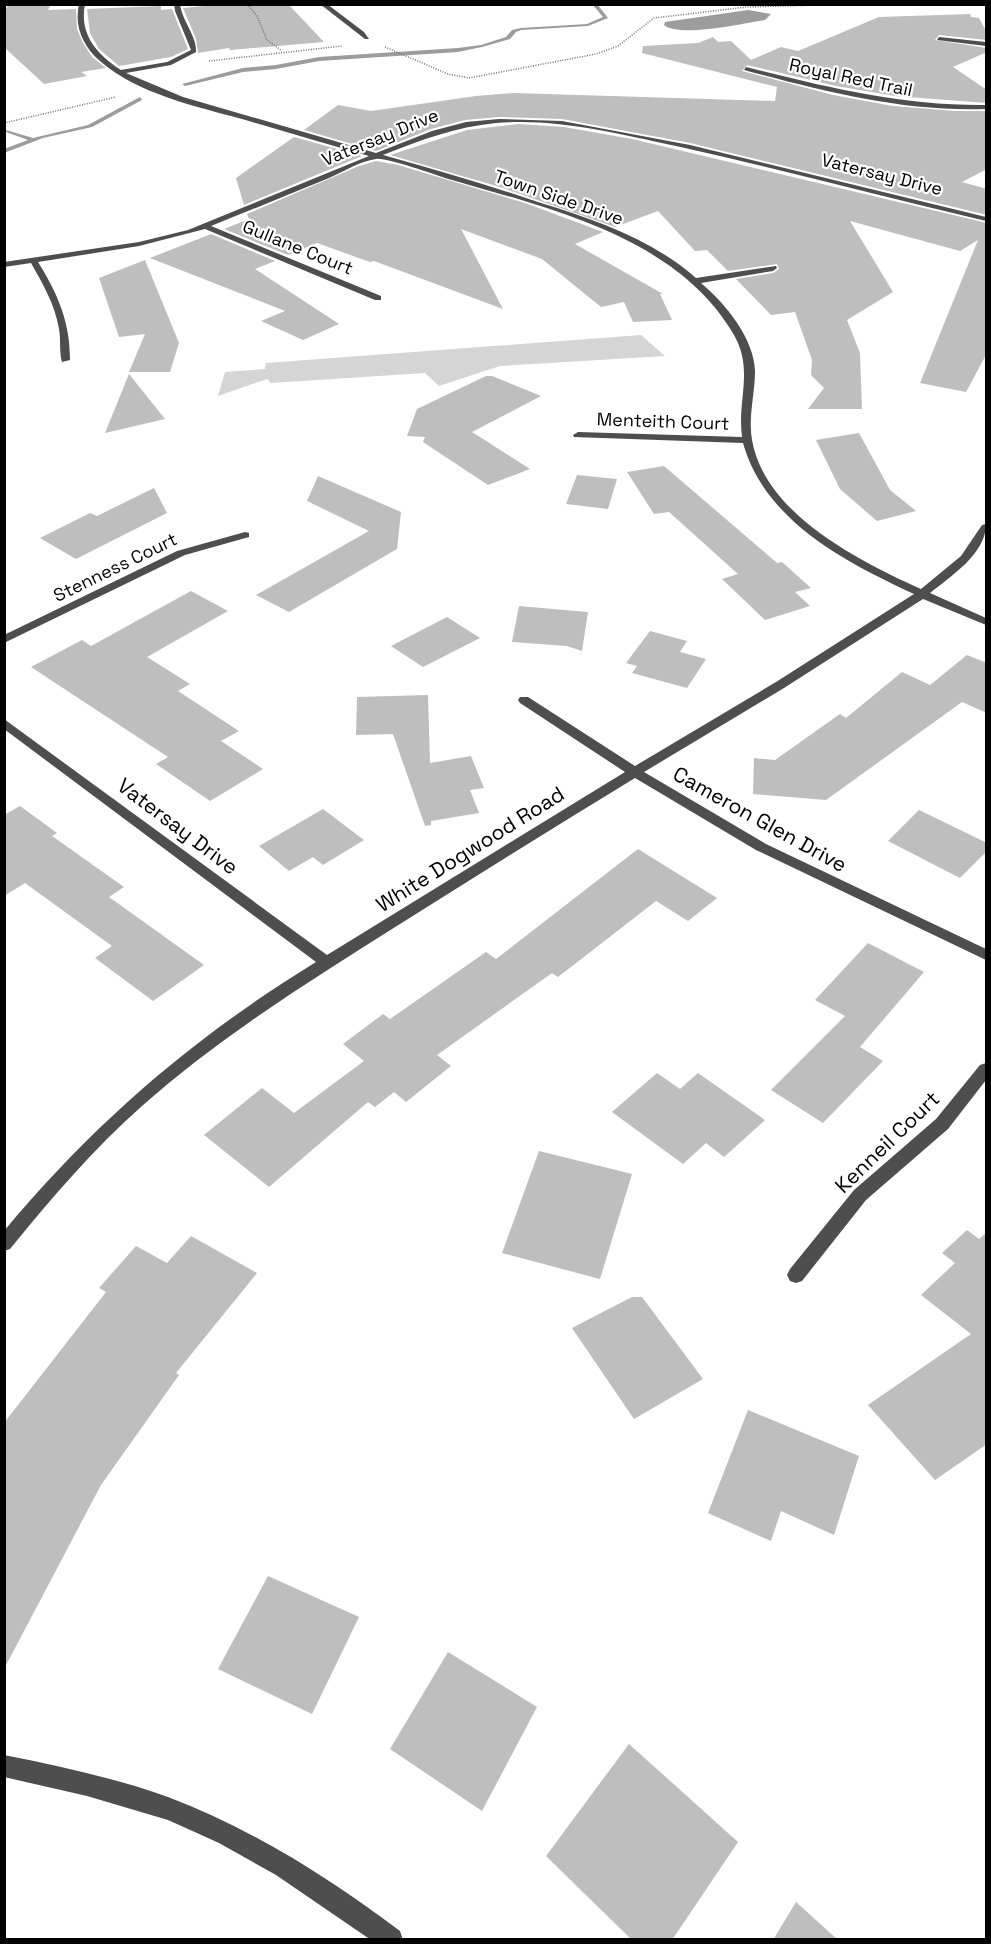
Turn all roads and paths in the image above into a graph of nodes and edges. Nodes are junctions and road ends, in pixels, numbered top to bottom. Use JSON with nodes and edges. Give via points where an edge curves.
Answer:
{"nodes":[{"id":1,"x":82,"y":4,"type":"edge"},
{"id":2,"x":177,"y":4,"type":"edge"},
{"id":3,"x":247,"y":4,"type":"edge"},
{"id":4,"x":324,"y":4,"type":"edge"},
{"id":5,"x":856,"y":4,"type":"edge"},
{"id":6,"x":367,"y":38,"type":"dead end"},
{"id":7,"x":939,"y":39,"type":"dead end"},
{"id":8,"x":987,"y":44,"type":"edge"},
{"id":9,"x":347,"y":46,"type":"dead end"},
{"id":10,"x":381,"y":46,"type":"dead end"},
{"id":11,"x":283,"y":51,"type":"junction"},
{"id":12,"x":202,"y":63,"type":"dead end"},
{"id":13,"x":746,"y":69,"type":"dead end"},
{"id":14,"x":120,"y":72,"type":"junction"},
{"id":15,"x":115,"y":97,"type":"dead end"},
{"id":16,"x":987,"y":107,"type":"edge"},
{"id":17,"x":4,"y":123,"type":"edge"},
{"id":18,"x":376,"y":156,"type":"junction"},
{"id":19,"x":987,"y":219,"type":"edge"},
{"id":20,"x":206,"y":227,"type":"junction"},
{"id":21,"x":33,"y":260,"type":"junction"},
{"id":22,"x":4,"y":265,"type":"edge"},
{"id":23,"x":773,"y":268,"type":"dead end"},
{"id":24,"x":696,"y":281,"type":"junction"},
{"id":25,"x":378,"y":298,"type":"dead end"},
{"id":26,"x":65,"y":360,"type":"dead end"},
{"id":27,"x":578,"y":435,"type":"dead end"},
{"id":28,"x":747,"y":440,"type":"junction"},
{"id":29,"x":987,"y":527,"type":"edge"},
{"id":30,"x":245,"y":535,"type":"dead end"},
{"id":31,"x":922,"y":594,"type":"junction"},
{"id":32,"x":987,"y":622,"type":"edge"},
{"id":33,"x":4,"y":640,"type":"edge"},
{"id":34,"x":524,"y":700,"type":"dead end"},
{"id":35,"x":4,"y":723,"type":"edge"},
{"id":36,"x":634,"y":772,"type":"junction"},
{"id":37,"x":987,"y":955,"type":"edge"},
{"id":38,"x":327,"y":963,"type":"junction"},
{"id":39,"x":987,"y":1069,"type":"edge"},
{"id":40,"x":4,"y":1244,"type":"edge"},
{"id":41,"x":796,"y":1275,"type":"dead end"},
{"id":42,"x":4,"y":1766,"type":"edge"},
{"id":43,"x":392,"y":1940,"type":"edge"}],
"edges":[{"from":1,"to":14,"type":"street","name":"Town Side Drive","via":[[78,24],[86,41]]},
{"from":2,"to":14,"type":"street","via":[[180,22],[194,51],[169,63]]},
{"from":3,"to":11,"type":"path","via":[[267,40]]},
{"from":4,"to":6,"type":"street"},
{"from":5,"to":10,"type":"path","via":[[747,7],[654,18],[618,46],[596,54],[469,78],[455,77]]},
{"from":7,"to":8,"type":"street"},
{"from":9,"to":11,"type":"path"},
{"from":11,"to":12,"type":"path"},
{"from":13,"to":16,"type":"street","name":"Royal Red Trail","via":[[878,102],[937,108]]},
{"from":14,"to":18,"type":"street","name":"Town Side Drive","via":[[225,112]]},
{"from":15,"to":17,"type":"path"},
{"from":18,"to":19,"type":"street","name":"Vatersay Drive","via":[[434,132],[466,124],[519,119],[556,121],[744,159]]},
{"from":18,"to":20,"type":"street","name":"Vatersay Drive"},
{"from":18,"to":24,"type":"street","name":"Town Side Drive","via":[[576,217],[644,247]]},
{"from":20,"to":21,"type":"street","name":"Vatersay Drive","via":[[138,244]]},
{"from":20,"to":25,"type":"street","name":"Gullane Court"},
{"from":21,"to":22,"type":"street","name":"Vatersay Drive"},
{"from":21,"to":26,"type":"street","via":[[57,299],[66,341]]},
{"from":23,"to":24,"type":"street"},
{"from":24,"to":28,"type":"street","name":"Town Side Drive","via":[[726,314],[745,348],[750,367]]},
{"from":27,"to":28,"type":"street","name":"Menteith Court"},
{"from":28,"to":31,"type":"street","name":"Town Side Drive","via":[[771,491],[810,530],[847,556]]},
{"from":29,"to":31,"type":"street","name":"White Dogwood Road","via":[[965,558]]},
{"from":30,"to":33,"type":"street","name":"Stenness Court","via":[[181,553]]},
{"from":31,"to":32,"type":"street","name":"Town Side Drive"},
{"from":31,"to":36,"type":"street","name":"White Dogwood Road"},
{"from":34,"to":36,"type":"street","name":"Cameron Glen Drive"},
{"from":35,"to":38,"type":"street","name":"Vatersay Drive"},
{"from":36,"to":37,"type":"street","name":"Cameron Glen Drive","via":[[761,847]]},
{"from":36,"to":38,"type":"street","name":"White Dogwood Road"},
{"from":38,"to":40,"type":"street","name":"White Dogwood Road","via":[[251,1012],[134,1103],[81,1156]]},
{"from":39,"to":41,"type":"street","name":"Kenneil Court","via":[[942,1124],[860,1195]]},
{"from":42,"to":43,"type":"street","via":[[167,1809],[254,1849],[344,1903]]}]}
